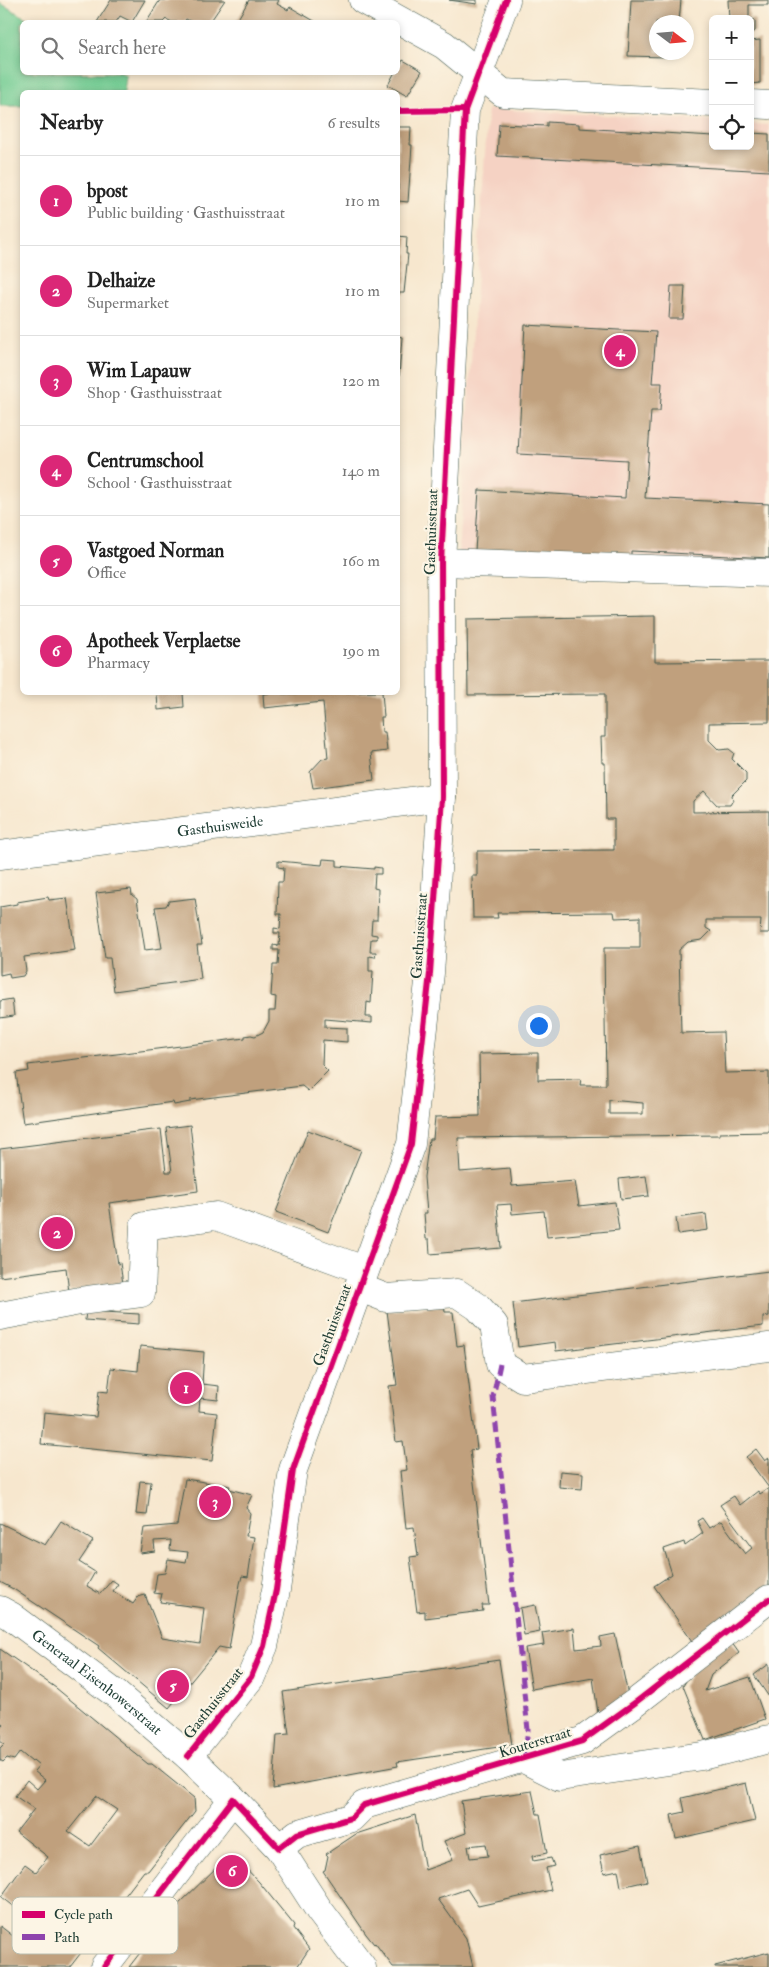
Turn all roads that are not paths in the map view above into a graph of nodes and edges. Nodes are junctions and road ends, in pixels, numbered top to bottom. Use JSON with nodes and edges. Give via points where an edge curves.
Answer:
{"nodes":[{"id":1,"x":363,"y":0,"type":"edge"},
{"id":2,"x":506,"y":0,"type":"edge"},
{"id":3,"x":397,"y":20,"type":"edge"},
{"id":4,"x":400,"y":22,"type":"edge"},
{"id":5,"x":478,"y":72,"type":"junction"},
{"id":6,"x":709,"y":102,"type":"edge"},
{"id":7,"x":754,"y":104,"type":"edge"},
{"id":8,"x":769,"y":105,"type":"edge"},
{"id":9,"x":441,"y":562,"type":"junction"},
{"id":10,"x":769,"y":573,"type":"edge"},
{"id":11,"x":442,"y":797,"type":"junction"},
{"id":12,"x":0,"y":855,"type":"edge"},
{"id":13,"x":361,"y":1278,"type":"junction"},
{"id":14,"x":0,"y":1316,"type":"edge"},
{"id":15,"x":769,"y":1347,"type":"edge"},
{"id":16,"x":769,"y":1599,"type":"edge"},
{"id":17,"x":0,"y":1610,"type":"edge"},
{"id":18,"x":769,"y":1739,"type":"edge"},
{"id":19,"x":188,"y":1756,"type":"junction"},
{"id":20,"x":524,"y":1758,"type":"junction"},
{"id":21,"x":233,"y":1799,"type":"junction"},
{"id":22,"x":279,"y":1848,"type":"junction"},
{"id":23,"x":158,"y":1897,"type":"edge"},
{"id":24,"x":114,"y":1954,"type":"edge"},
{"id":25,"x":104,"y":1967,"type":"edge"},
{"id":26,"x":362,"y":1967,"type":"edge"}],
"edges":[{"from":1,"to":3,"type":"street"},
{"from":2,"to":5,"type":"street","name":"Gasthuisstraat"},
{"from":4,"to":5,"type":"street","via":[[444,45]]},
{"from":5,"to":6,"type":"street","via":[[503,93]]},
{"from":5,"to":9,"type":"street","name":"Gasthuisstraat","via":[[465,110]]},
{"from":7,"to":8,"type":"street"},
{"from":9,"to":10,"type":"street","name":"Gasthuisstraat"},
{"from":9,"to":11,"type":"street","name":"Gasthuisstraat"},
{"from":11,"to":12,"type":"street","name":"Gasthuisweide"},
{"from":11,"to":13,"type":"street","name":"Gasthuisstraat","via":[[430,973],[411,1144]]},
{"from":13,"to":14,"type":"street","via":[[216,1216],[144,1226],[142,1293]]},
{"from":13,"to":15,"type":"street","via":[[386,1298],[457,1293],[478,1307],[494,1325],[500,1364],[523,1378]]},
{"from":13,"to":19,"type":"street","name":"Gasthuisstraat","via":[[293,1470],[276,1590],[264,1646],[251,1677]]},
{"from":16,"to":20,"type":"street","name":"Kouterstraat","via":[[582,1741]]},
{"from":17,"to":19,"type":"street","name":"Generaal Eisenhowerstraat","via":[[117,1695]]},
{"from":18,"to":20,"type":"street","name":"Kouterstraat","via":[[702,1756],[560,1777]]},
{"from":19,"to":21,"type":"street","name":"Generaal Eisenhowerstraat"},
{"from":20,"to":22,"type":"street","name":"Kouterstraat","via":[[364,1805],[351,1818],[297,1834]]},
{"from":21,"to":22,"type":"street","name":"Generaal Eisenhowerstraat"},
{"from":21,"to":23,"type":"street"},
{"from":22,"to":26,"type":"street","name":"Generaal Eisenhowerstraat","via":[[319,1910]]},
{"from":24,"to":25,"type":"street"}]}
